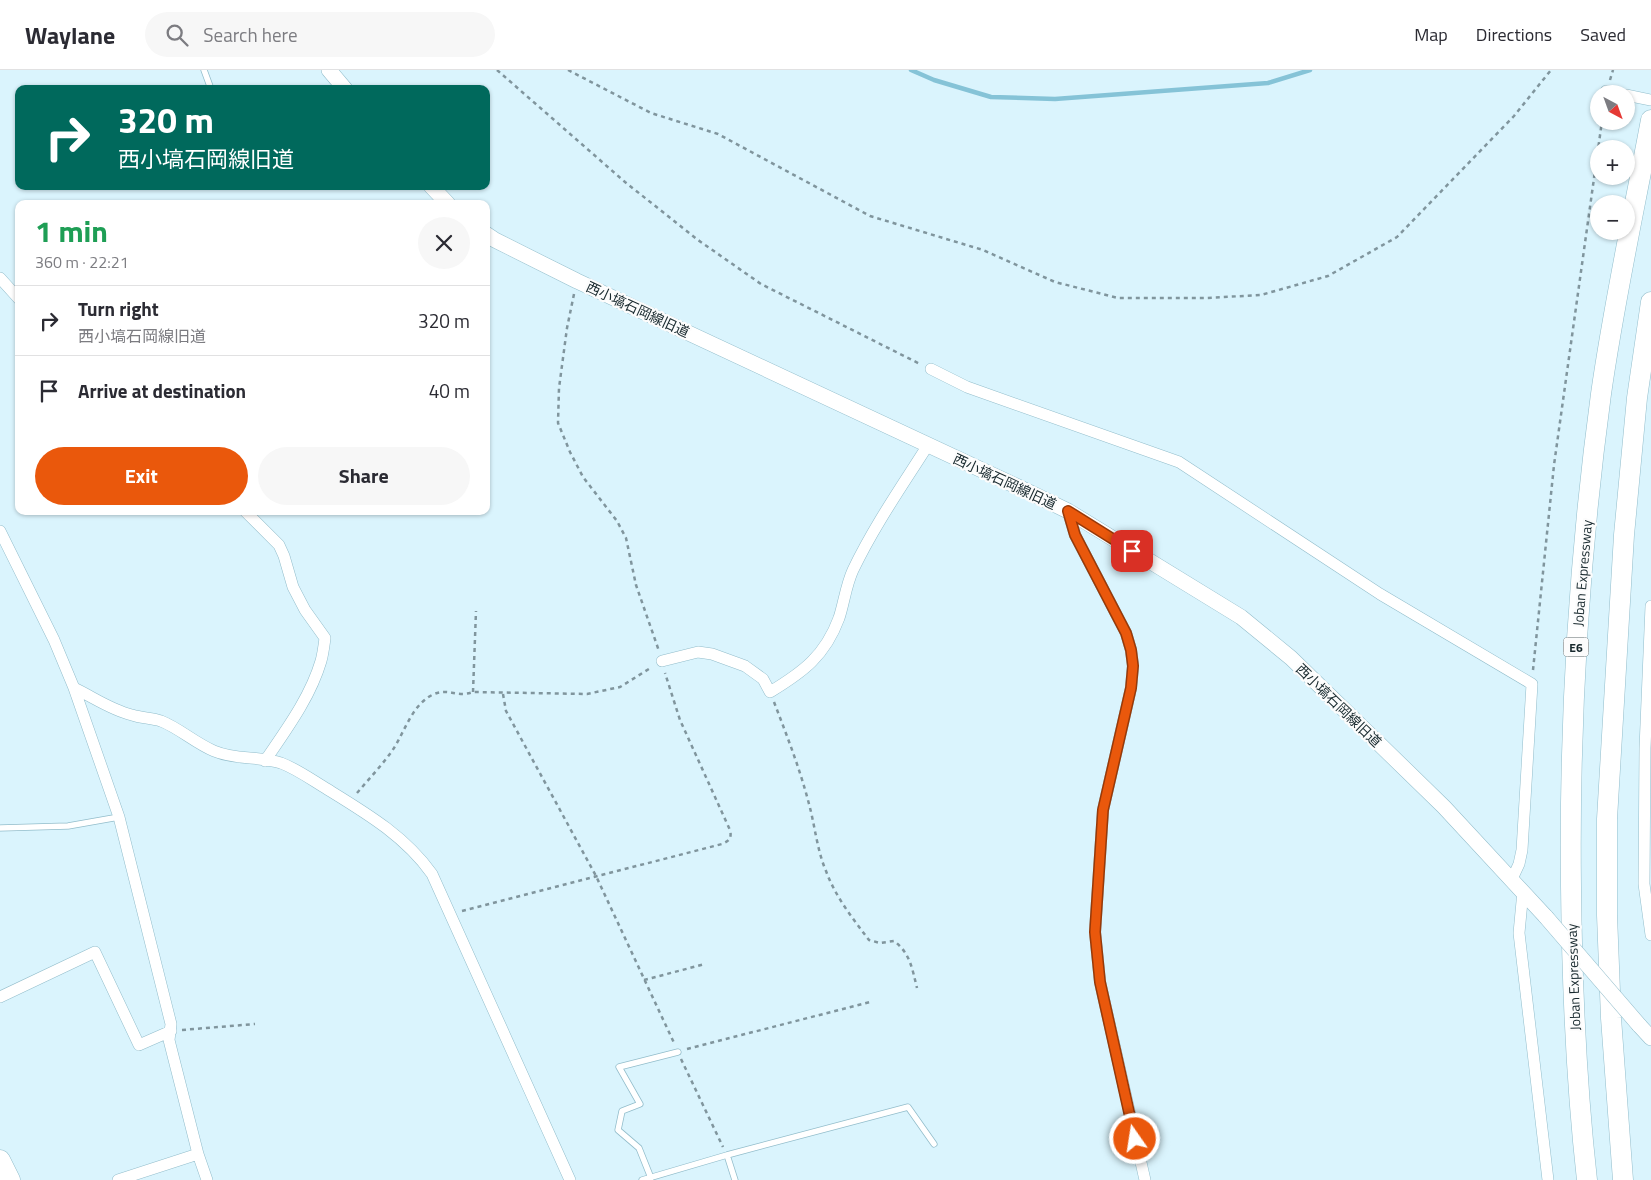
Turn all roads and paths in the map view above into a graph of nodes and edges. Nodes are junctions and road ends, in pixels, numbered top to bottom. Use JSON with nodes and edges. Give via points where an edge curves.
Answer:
{"nodes":[{"id":1,"x":204,"y":70,"type":"edge"},
{"id":2,"x":329,"y":70,"type":"edge"},
{"id":3,"x":497,"y":70,"type":"edge"},
{"id":4,"x":568,"y":70,"type":"edge"},
{"id":5,"x":1551,"y":70,"type":"edge"},
{"id":6,"x":210,"y":85,"type":"edge"},
{"id":7,"x":342,"y":85,"type":"edge"},
{"id":8,"x":1635,"y":97,"type":"edge"},
{"id":9,"x":1651,"y":100,"type":"edge"},
{"id":10,"x":1651,"y":120,"type":"edge"},
{"id":11,"x":1601,"y":130,"type":"edge"},
{"id":12,"x":435,"y":190,"type":"edge"},
{"id":13,"x":444,"y":200,"type":"edge"},
{"id":14,"x":490,"y":237,"type":"edge"},
{"id":15,"x":0,"y":278,"type":"edge"},
{"id":16,"x":577,"y":281,"type":"junction"},
{"id":17,"x":15,"y":295,"type":"edge"},
{"id":18,"x":1651,"y":302,"type":"edge"},
{"id":19,"x":931,"y":369,"type":"joint"},
{"id":20,"x":928,"y":445,"type":"junction"},
{"id":21,"x":1068,"y":511,"type":"junction"},
{"id":22,"x":249,"y":515,"type":"edge"},
{"id":23,"x":0,"y":531,"type":"edge"},
{"id":24,"x":1651,"y":606,"type":"edge"},
{"id":25,"x":476,"y":610,"type":"dead end"},
{"id":26,"x":662,"y":661,"type":"junction"},
{"id":27,"x":1532,"y":684,"type":"junction"},
{"id":28,"x":74,"y":688,"type":"junction"},
{"id":29,"x":474,"y":692,"type":"junction"},
{"id":30,"x":770,"y":692,"type":"junction"},
{"id":31,"x":503,"y":694,"type":"junction"},
{"id":32,"x":1648,"y":750,"type":"edge"},
{"id":33,"x":265,"y":761,"type":"junction"},
{"id":34,"x":349,"y":802,"type":"junction"},
{"id":35,"x":119,"y":817,"type":"junction"},
{"id":36,"x":0,"y":828,"type":"edge"},
{"id":37,"x":596,"y":876,"type":"junction"},
{"id":38,"x":1512,"y":879,"type":"junction"},
{"id":39,"x":1523,"y":891,"type":"junction"},
{"id":40,"x":450,"y":914,"type":"junction"},
{"id":41,"x":1651,"y":935,"type":"edge"},
{"id":42,"x":705,"y":964,"type":"dead end"},
{"id":43,"x":644,"y":980,"type":"junction"},
{"id":44,"x":916,"y":988,"type":"dead end"},
{"id":45,"x":0,"y":997,"type":"edge"},
{"id":46,"x":870,"y":1002,"type":"dead end"},
{"id":47,"x":255,"y":1024,"type":"dead end"},
{"id":48,"x":171,"y":1031,"type":"junction"},
{"id":49,"x":1651,"y":1038,"type":"edge"},
{"id":50,"x":678,"y":1052,"type":"junction"},
{"id":51,"x":934,"y":1144,"type":"dead end"},
{"id":52,"x":198,"y":1154,"type":"junction"},
{"id":53,"x":726,"y":1155,"type":"junction"},
{"id":54,"x":0,"y":1160,"type":"edge"},
{"id":55,"x":651,"y":1178,"type":"junction"},
{"id":56,"x":10,"y":1180,"type":"edge"},
{"id":57,"x":118,"y":1180,"type":"edge"},
{"id":58,"x":207,"y":1180,"type":"edge"},
{"id":59,"x":570,"y":1180,"type":"edge"},
{"id":60,"x":642,"y":1180,"type":"edge"},
{"id":61,"x":735,"y":1180,"type":"edge"},
{"id":62,"x":1145,"y":1180,"type":"edge"},
{"id":63,"x":1548,"y":1180,"type":"edge"},
{"id":64,"x":1587,"y":1180,"type":"edge"},
{"id":65,"x":1623,"y":1180,"type":"edge"}],
"edges":[{"from":1,"to":6,"type":"lane"},
{"from":2,"to":7,"type":"street"},
{"from":3,"to":19,"type":"path","via":[[624,182],[761,284]]},
{"from":4,"to":5,"type":"path","via":[[651,113],[718,134],[870,216],[983,250],[1055,282],[1118,298],[1206,298],[1261,294],[1328,276],[1397,237],[1514,116]]},
{"from":8,"to":9,"type":"street"},
{"from":10,"to":64,"type":"highway","name":"Joban Expressway","number":"E6","via":[[1601,394],[1585,530],[1574,670],[1570,823],[1573,1008]]},
{"from":11,"to":27,"type":"path","via":[[1554,465]]},
{"from":12,"to":13,"type":"street"},
{"from":14,"to":16,"type":"street","name":"西小塙石岡線旧道"},
{"from":15,"to":17,"type":"street"},
{"from":16,"to":20,"type":"street","name":"西小塙石岡線旧道"},
{"from":16,"to":26,"type":"path","via":[[558,395],[558,423],[583,477],[626,538],[636,585]]},
{"from":18,"to":65,"type":"highway","via":[[1637,398],[1624,535],[1607,820],[1611,1009]]},
{"from":19,"to":27,"type":"street","via":[[967,388],[1179,462],[1380,594]]},
{"from":20,"to":21,"type":"street","name":"西小塙石岡線旧道"},
{"from":20,"to":30,"type":"street","via":[[878,522],[852,572],[829,640],[811,663]]},
{"from":21,"to":38,"type":"street","name":"西小塙石岡線旧道","via":[[1241,617],[1291,658],[1444,807]]},
{"from":21,"to":62,"type":"street","via":[[1075,535],[1126,633],[1133,666],[1131,688],[1103,810],[1095,932],[1100,982]]},
{"from":22,"to":33,"type":"street","via":[[278,545],[293,587],[325,638],[322,660],[314,680],[293,720]]},
{"from":23,"to":28,"type":"street"},
{"from":24,"to":32,"type":"street"},
{"from":25,"to":29,"type":"path"},
{"from":26,"to":30,"type":"street","via":[[698,652],[712,654],[746,666],[763,679]]},
{"from":26,"to":31,"type":"path","via":[[620,687],[587,694]]},
{"from":26,"to":37,"type":"path","via":[[680,720],[731,835],[722,844]]},
{"from":27,"to":38,"type":"street","via":[[1523,840],[1519,864]]},
{"from":28,"to":33,"type":"street","via":[[121,711],[160,721],[215,752]]},
{"from":28,"to":35,"type":"street"},
{"from":29,"to":31,"type":"path"},
{"from":29,"to":34,"type":"path","via":[[464,696],[447,691],[419,704],[392,751]]},
{"from":30,"to":44,"type":"path","via":[[797,763],[826,874],[869,940],[880,943],[894,941],[903,948]]},
{"from":31,"to":37,"type":"path","via":[[506,711]]},
{"from":32,"to":41,"type":"street","via":[[1644,884]]},
{"from":33,"to":34,"type":"street","via":[[280,763],[300,772]]},
{"from":34,"to":40,"type":"street","via":[[386,826],[420,857],[432,874]]},
{"from":35,"to":36,"type":"lane","via":[[68,826]]},
{"from":35,"to":48,"type":"street"},
{"from":37,"to":40,"type":"path"},
{"from":37,"to":43,"type":"path"},
{"from":38,"to":39,"type":"street","name":"西小塙石岡線旧道"},
{"from":39,"to":49,"type":"street","name":"西小塙石岡線旧道","bridge":true},
{"from":39,"to":63,"type":"street","via":[[1519,933]]},
{"from":40,"to":59,"type":"street"},
{"from":42,"to":43,"type":"path"},
{"from":43,"to":50,"type":"path"},
{"from":45,"to":48,"type":"street","via":[[95,952],[139,1045]]},
{"from":46,"to":50,"type":"path"},
{"from":47,"to":48,"type":"path"},
{"from":48,"to":52,"type":"street","via":[[169,1040]]},
{"from":50,"to":53,"type":"path"},
{"from":50,"to":55,"type":"lane","via":[[619,1067],[640,1104],[622,1111],[618,1130],[639,1148]]},
{"from":51,"to":53,"type":"lane","via":[[908,1107]]},
{"from":52,"to":57,"type":"street"},
{"from":52,"to":58,"type":"street"},
{"from":53,"to":55,"type":"lane"},
{"from":53,"to":61,"type":"lane"},
{"from":54,"to":56,"type":"highway"},
{"from":55,"to":60,"type":"lane"}]}
